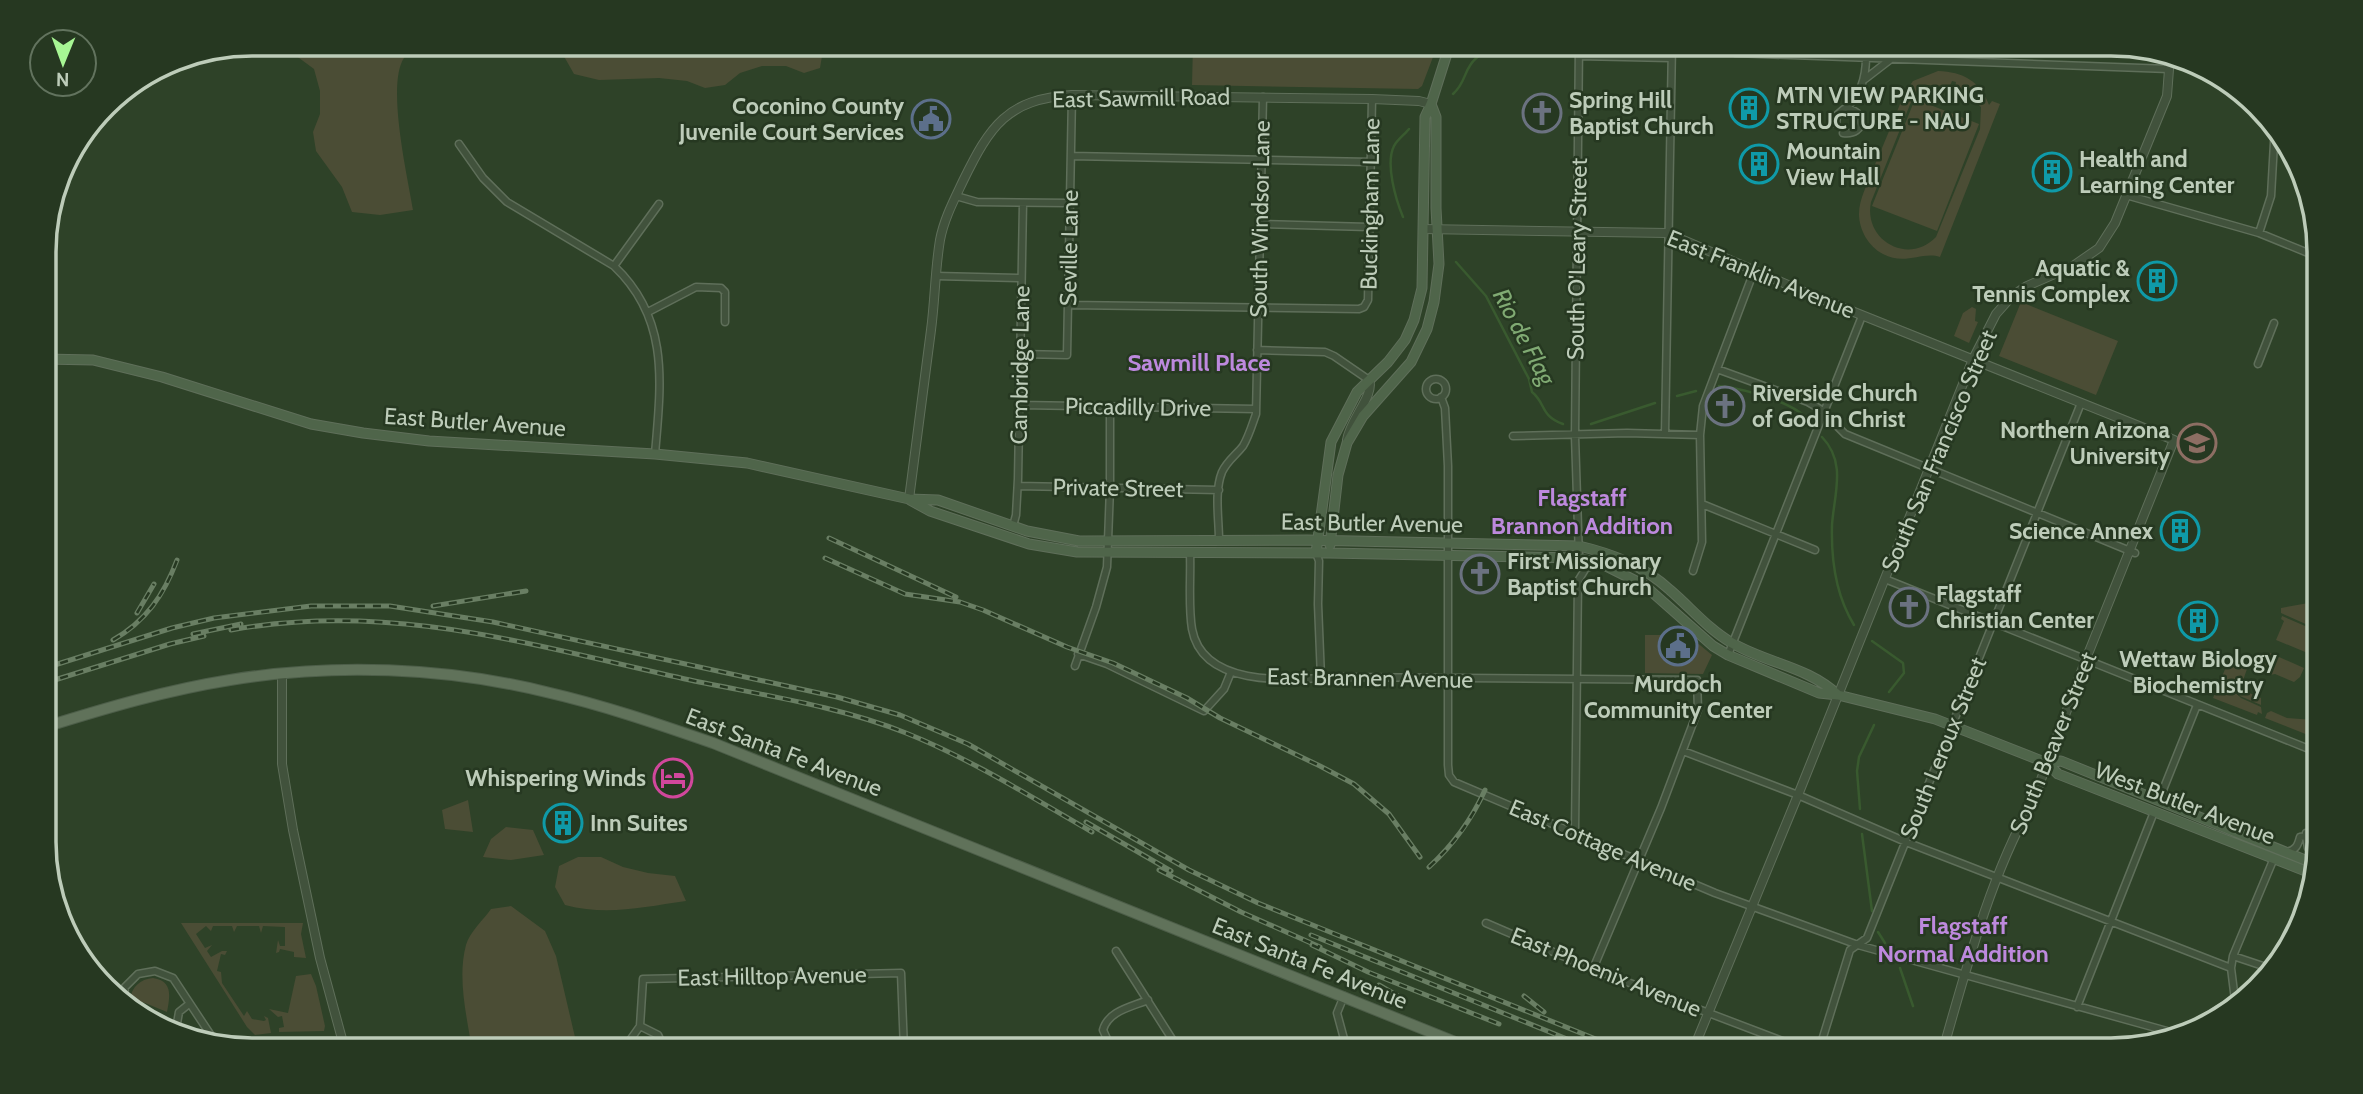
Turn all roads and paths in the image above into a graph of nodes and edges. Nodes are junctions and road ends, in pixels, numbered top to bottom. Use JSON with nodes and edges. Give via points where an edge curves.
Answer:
{"nodes":[{"id":1,"x":1446,"y":56,"type":"edge"},
{"id":2,"x":1579,"y":56,"type":"joint"},
{"id":3,"x":1822,"y":56,"type":"edge"},
{"id":4,"x":1866,"y":57,"type":"junction"},
{"id":5,"x":1670,"y":58,"type":"joint"},
{"id":6,"x":1891,"y":58,"type":"junction"},
{"id":7,"x":2169,"y":65,"type":"edge"},
{"id":8,"x":2169,"y":69,"type":"junction"},
{"id":9,"x":1864,"y":80,"type":"junction"},
{"id":10,"x":1072,"y":94,"type":"junction"},
{"id":11,"x":1263,"y":97,"type":"junction"},
{"id":12,"x":1372,"y":99,"type":"junction"},
{"id":13,"x":1854,"y":100,"type":"junction"},
{"id":14,"x":1431,"y":104,"type":"junction"},
{"id":15,"x":1844,"y":109,"type":"junction"},
{"id":16,"x":1858,"y":113,"type":"junction"},
{"id":17,"x":1836,"y":124,"type":"dead end"},
{"id":18,"x":1843,"y":133,"type":"dead end"},
{"id":19,"x":459,"y":144,"type":"dead end"},
{"id":20,"x":2274,"y":144,"type":"edge"},
{"id":21,"x":1071,"y":156,"type":"junction"},
{"id":22,"x":1261,"y":160,"type":"junction"},
{"id":23,"x":1371,"y":162,"type":"junction"},
{"id":24,"x":2126,"y":195,"type":"junction"},
{"id":25,"x":956,"y":196,"type":"junction"},
{"id":26,"x":1023,"y":203,"type":"junction"},
{"id":27,"x":1070,"y":203,"type":"junction"},
{"id":28,"x":659,"y":204,"type":"dead end"},
{"id":29,"x":1260,"y":224,"type":"junction"},
{"id":30,"x":1369,"y":227,"type":"junction"},
{"id":31,"x":1424,"y":229,"type":"junction"},
{"id":32,"x":1437,"y":229,"type":"junction"},
{"id":33,"x":1577,"y":231,"type":"junction"},
{"id":34,"x":1668,"y":233,"type":"junction"},
{"id":35,"x":2259,"y":233,"type":"junction"},
{"id":36,"x":2307,"y":253,"type":"edge"},
{"id":37,"x":614,"y":266,"type":"junction"},
{"id":38,"x":1754,"y":271,"type":"junction"},
{"id":39,"x":936,"y":276,"type":"junction"},
{"id":40,"x":1021,"y":278,"type":"junction"},
{"id":41,"x":1069,"y":305,"type":"junction"},
{"id":42,"x":1258,"y":308,"type":"junction"},
{"id":43,"x":648,"y":312,"type":"junction"},
{"id":44,"x":1863,"y":316,"type":"junction"},
{"id":45,"x":724,"y":322,"type":"dead end"},
{"id":46,"x":2274,"y":323,"type":"dead end"},
{"id":47,"x":1257,"y":350,"type":"junction"},
{"id":48,"x":1020,"y":354,"type":"junction"},
{"id":49,"x":56,"y":359,"type":"edge"},
{"id":50,"x":1973,"y":359,"type":"junction"},
{"id":51,"x":2258,"y":364,"type":"dead end"},
{"id":52,"x":1717,"y":369,"type":"junction"},
{"id":53,"x":1369,"y":380,"type":"junction"},
{"id":54,"x":1441,"y":397,"type":"dead end"},
{"id":55,"x":2081,"y":403,"type":"junction"},
{"id":56,"x":1020,"y":405,"type":"junction"},
{"id":57,"x":1110,"y":407,"type":"junction"},
{"id":58,"x":1256,"y":410,"type":"junction"},
{"id":59,"x":1824,"y":413,"type":"junction"},
{"id":60,"x":1665,"y":434,"type":"junction"},
{"id":61,"x":1700,"y":435,"type":"junction"},
{"id":62,"x":1513,"y":436,"type":"dead end"},
{"id":63,"x":1575,"y":436,"type":"junction"},
{"id":64,"x":2174,"y":440,"type":"joint"},
{"id":65,"x":1347,"y":443,"type":"junction"},
{"id":66,"x":655,"y":454,"type":"junction"},
{"id":67,"x":1930,"y":469,"type":"junction"},
{"id":68,"x":1018,"y":486,"type":"junction"},
{"id":69,"x":1110,"y":488,"type":"junction"},
{"id":70,"x":1219,"y":490,"type":"junction"},
{"id":71,"x":908,"y":499,"type":"junction"},
{"id":72,"x":1702,"y":504,"type":"junction"},
{"id":73,"x":2038,"y":512,"type":"junction"},
{"id":74,"x":1013,"y":526,"type":"junction"},
{"id":75,"x":1776,"y":535,"type":"junction"},
{"id":76,"x":1219,"y":540,"type":"junction"},
{"id":77,"x":1317,"y":540,"type":"junction"},
{"id":78,"x":1109,"y":541,"type":"junction"},
{"id":79,"x":1330,"y":541,"type":"junction"},
{"id":80,"x":1449,"y":544,"type":"junction"},
{"id":81,"x":1579,"y":546,"type":"junction"},
{"id":82,"x":1815,"y":550,"type":"dead end"},
{"id":83,"x":2132,"y":552,"type":"junction"},
{"id":84,"x":1190,"y":553,"type":"junction"},
{"id":85,"x":1329,"y":553,"type":"junction"},
{"id":86,"x":1109,"y":554,"type":"junction"},
{"id":87,"x":1449,"y":555,"type":"junction"},
{"id":88,"x":1317,"y":557,"type":"junction"},
{"id":89,"x":1579,"y":558,"type":"junction"},
{"id":90,"x":1606,"y":566,"type":"junction"},
{"id":91,"x":1693,"y":571,"type":"dead end"},
{"id":92,"x":1885,"y":579,"type":"junction"},
{"id":93,"x":1994,"y":622,"type":"junction"},
{"id":94,"x":1733,"y":643,"type":"junction"},
{"id":95,"x":1078,"y":654,"type":"junction"},
{"id":96,"x":1728,"y":656,"type":"junction"},
{"id":97,"x":2086,"y":659,"type":"junction"},
{"id":98,"x":1075,"y":666,"type":"dead end"},
{"id":99,"x":1231,"y":672,"type":"junction"},
{"id":100,"x":282,"y":673,"type":"junction"},
{"id":101,"x":1321,"y":678,"type":"junction"},
{"id":102,"x":1450,"y":678,"type":"junction"},
{"id":103,"x":1576,"y":680,"type":"junction"},
{"id":104,"x":1838,"y":695,"type":"junction"},
{"id":105,"x":2197,"y":705,"type":"junction"},
{"id":106,"x":56,"y":724,"type":"edge"},
{"id":107,"x":1953,"y":725,"type":"junction"},
{"id":108,"x":2307,"y":748,"type":"edge"},
{"id":109,"x":1683,"y":751,"type":"junction"},
{"id":110,"x":2047,"y":763,"type":"junction"},
{"id":111,"x":1798,"y":795,"type":"junction"},
{"id":112,"x":2158,"y":800,"type":"junction"},
{"id":113,"x":2128,"y":801,"type":"junction"},
{"id":114,"x":2154,"y":812,"type":"junction"},
{"id":115,"x":1575,"y":832,"type":"junction"},
{"id":116,"x":2307,"y":832,"type":"edge"},
{"id":117,"x":2306,"y":836,"type":"junction"},
{"id":118,"x":1906,"y":842,"type":"junction"},
{"id":119,"x":2307,"y":842,"type":"edge"},
{"id":120,"x":2285,"y":852,"type":"junction"},
{"id":121,"x":2274,"y":858,"type":"junction"},
{"id":122,"x":2306,"y":859,"type":"edge"},
{"id":123,"x":1638,"y":860,"type":"junction"},
{"id":124,"x":2304,"y":870,"type":"edge"},
{"id":125,"x":1998,"y":878,"type":"junction"},
{"id":126,"x":1752,"y":907,"type":"junction"},
{"id":127,"x":2109,"y":922,"type":"junction"},
{"id":128,"x":1486,"y":923,"type":"dead end"},
{"id":129,"x":1858,"y":944,"type":"junction"},
{"id":130,"x":1116,"y":951,"type":"dead end"},
{"id":131,"x":2233,"y":956,"type":"junction"},
{"id":132,"x":2262,"y":966,"type":"edge"},
{"id":133,"x":2231,"y":968,"type":"junction"},
{"id":134,"x":1593,"y":969,"type":"junction"},
{"id":135,"x":1964,"y":974,"type":"junction"},
{"id":136,"x":125,"y":990,"type":"edge"},
{"id":137,"x":2234,"y":994,"type":"edge"},
{"id":138,"x":1343,"y":996,"type":"junction"},
{"id":139,"x":1148,"y":1000,"type":"junction"},
{"id":140,"x":189,"y":1004,"type":"junction"},
{"id":141,"x":2077,"y":1007,"type":"junction"},
{"id":142,"x":1707,"y":1014,"type":"junction"},
{"id":143,"x":177,"y":1023,"type":"edge"},
{"id":144,"x":640,"y":1026,"type":"junction"},
{"id":145,"x":2164,"y":1030,"type":"edge"},
{"id":146,"x":209,"y":1033,"type":"edge"},
{"id":147,"x":1443,"y":1037,"type":"edge"},
{"id":148,"x":341,"y":1038,"type":"edge"},
{"id":149,"x":632,"y":1038,"type":"edge"},
{"id":150,"x":659,"y":1038,"type":"edge"},
{"id":151,"x":904,"y":1038,"type":"edge"},
{"id":152,"x":1105,"y":1038,"type":"edge"},
{"id":153,"x":1172,"y":1038,"type":"edge"},
{"id":154,"x":1344,"y":1038,"type":"edge"},
{"id":155,"x":1698,"y":1038,"type":"edge"},
{"id":156,"x":1772,"y":1038,"type":"edge"},
{"id":157,"x":1823,"y":1038,"type":"edge"},
{"id":158,"x":1945,"y":1038,"type":"edge"}],
"edges":[{"from":1,"to":14,"type":"main road"},
{"from":2,"to":5,"type":"street"},
{"from":2,"to":33,"type":"street","name":"South O'Leary Street"},
{"from":3,"to":4,"type":"street"},
{"from":4,"to":6,"type":"street"},
{"from":4,"to":9,"type":"street"},
{"from":5,"to":34,"type":"street"},
{"from":6,"to":8,"type":"street"},
{"from":6,"to":9,"type":"street"},
{"from":7,"to":8,"type":"street","name":"South San Francisco Street"},
{"from":8,"to":24,"type":"street","name":"South San Francisco Street","via":[[2167,96]]},
{"from":9,"to":13,"type":"street"},
{"from":10,"to":11,"type":"street","name":"East Sawmill Road"},
{"from":10,"to":21,"type":"street","name":"Seville Lane"},
{"from":10,"to":25,"type":"street","name":"East Sawmill Road","via":[[1031,102],[992,128]]},
{"from":11,"to":12,"type":"street","name":"East Sawmill Road"},
{"from":11,"to":22,"type":"street","name":"South Windsor Lane"},
{"from":12,"to":14,"type":"street","name":"East Sawmill Road"},
{"from":12,"to":23,"type":"street","name":"Buckingham Lane"},
{"from":13,"to":15,"type":"street"},
{"from":13,"to":16,"type":"street"},
{"from":14,"to":31,"type":"main road","via":[[1424,117]]},
{"from":14,"to":32,"type":"main road","via":[[1436,117]]},
{"from":15,"to":16,"type":"street"},
{"from":15,"to":17,"type":"street"},
{"from":16,"to":18,"type":"street","via":[[1858,129]]},
{"from":19,"to":37,"type":"street","via":[[507,202]]},
{"from":20,"to":35,"type":"street","via":[[2271,197]]},
{"from":21,"to":22,"type":"street"},
{"from":21,"to":27,"type":"street","name":"Seville Lane"},
{"from":22,"to":23,"type":"street"},
{"from":22,"to":29,"type":"street","name":"South Windsor Lane"},
{"from":23,"to":30,"type":"street","name":"Buckingham Lane"},
{"from":24,"to":35,"type":"street"},
{"from":24,"to":50,"type":"street","name":"South San Francisco Street","via":[[2099,248],[2012,296],[1996,314]]},
{"from":25,"to":26,"type":"street","via":[[977,202]]},
{"from":25,"to":39,"type":"street","name":"East Sawmill Road","via":[[941,237]]},
{"from":26,"to":27,"type":"street"},
{"from":26,"to":40,"type":"street","name":"Cambridge Lane"},
{"from":27,"to":41,"type":"street","name":"Seville Lane"},
{"from":28,"to":37,"type":"street"},
{"from":29,"to":30,"type":"street"},
{"from":29,"to":42,"type":"street","name":"South Windsor Lane"},
{"from":30,"to":42,"type":"street","name":"Buckingham Lane","via":[[1368,300],[1364,307]]},
{"from":31,"to":32,"type":"street","name":"East Franklin Avenue"},
{"from":31,"to":53,"type":"main road","via":[[1422,288],[1414,320],[1405,340]]},
{"from":32,"to":33,"type":"street","name":"East Franklin Avenue"},
{"from":32,"to":65,"type":"main road","via":[[1439,264],[1427,329],[1411,362],[1363,416]]},
{"from":33,"to":34,"type":"street","name":"East Franklin Avenue"},
{"from":33,"to":63,"type":"street","name":"South O'Leary Street"},
{"from":34,"to":38,"type":"street","name":"East Franklin Avenue"},
{"from":34,"to":60,"type":"street"},
{"from":35,"to":36,"type":"street"},
{"from":37,"to":43,"type":"street"},
{"from":38,"to":44,"type":"street","name":"East Franklin Avenue"},
{"from":38,"to":52,"type":"street"},
{"from":39,"to":40,"type":"street"},
{"from":39,"to":71,"type":"street","name":"East Sawmill Road"},
{"from":40,"to":48,"type":"street","name":"Cambridge Lane"},
{"from":41,"to":42,"type":"street"},
{"from":41,"to":48,"type":"street","name":"Seville Lane","via":[[1067,355]]},
{"from":42,"to":47,"type":"street","name":"South Windsor Lane"},
{"from":43,"to":45,"type":"street","via":[[696,287],[721,288],[725,292]]},
{"from":43,"to":66,"type":"street","via":[[657,339]]},
{"from":44,"to":50,"type":"street","name":"East Franklin Avenue"},
{"from":44,"to":59,"type":"street"},
{"from":46,"to":51,"type":"street"},
{"from":47,"to":53,"type":"street","via":[[1325,352]]},
{"from":47,"to":58,"type":"street","name":"South Windsor Lane"},
{"from":48,"to":56,"type":"street","name":"Cambridge Lane"},
{"from":49,"to":66,"type":"main road","name":"East Butler Avenue","via":[[93,360],[311,424],[363,433]]},
{"from":50,"to":55,"type":"street","name":"East Franklin Avenue"},
{"from":50,"to":67,"type":"street","name":"South San Francisco Street"},
{"from":52,"to":59,"type":"street","via":[[1795,396]]},
{"from":52,"to":61,"type":"street","via":[[1703,406]]},
{"from":53,"to":65,"type":"street","via":[[1370,394],[1350,426]]},
{"from":53,"to":77,"type":"main road","via":[[1345,412],[1331,442]]},
{"from":54,"to":80,"type":"street","via":[[1447,430]]},
{"from":55,"to":64,"type":"street","name":"East Franklin Avenue"},
{"from":55,"to":73,"type":"street","name":"South Leroux Street"},
{"from":56,"to":57,"type":"street","name":"Piccadilly Drive"},
{"from":56,"to":68,"type":"street","name":"Cambridge Lane"},
{"from":57,"to":58,"type":"street","name":"Piccadilly Drive"},
{"from":57,"to":69,"type":"street"},
{"from":58,"to":70,"type":"street","name":"South Windsor Lane","via":[[1250,434],[1221,474]]},
{"from":59,"to":67,"type":"street","via":[[1845,434]]},
{"from":59,"to":75,"type":"street"},
{"from":60,"to":61,"type":"street"},
{"from":60,"to":63,"type":"street"},
{"from":61,"to":72,"type":"street"},
{"from":62,"to":63,"type":"street"},
{"from":63,"to":81,"type":"street","name":"South O'Leary Street"},
{"from":64,"to":83,"type":"street","name":"South Beaver Street"},
{"from":65,"to":79,"type":"main road"},
{"from":66,"to":71,"type":"main road","name":"East Butler Avenue","via":[[747,463]]},
{"from":67,"to":73,"type":"street"},
{"from":67,"to":92,"type":"street","name":"South San Francisco Street"},
{"from":68,"to":69,"type":"street","name":"Private Street"},
{"from":68,"to":74,"type":"street","name":"Cambridge Lane"},
{"from":69,"to":70,"type":"street","name":"Private Street"},
{"from":69,"to":78,"type":"street"},
{"from":70,"to":76,"type":"street","name":"South Windsor Lane"},
{"from":71,"to":74,"type":"main road","name":"East Butler Avenue","via":[[938,500]]},
{"from":71,"to":86,"type":"main road","name":"East Butler Avenue","via":[[930,511],[1029,544]]},
{"from":72,"to":75,"type":"street"},
{"from":72,"to":91,"type":"street","via":[[1702,542]]},
{"from":73,"to":83,"type":"street"},
{"from":73,"to":93,"type":"street","name":"South Leroux Street"},
{"from":74,"to":78,"type":"main road","name":"East Butler Avenue","via":[[1053,538]]},
{"from":75,"to":82,"type":"street"},
{"from":75,"to":94,"type":"street"},
{"from":76,"to":77,"type":"main road","name":"East Butler Avenue"},
{"from":76,"to":78,"type":"main road","name":"East Butler Avenue"},
{"from":77,"to":79,"type":"main road","name":"East Butler Avenue"},
{"from":77,"to":88,"type":"main road"},
{"from":78,"to":86,"type":"street"},
{"from":79,"to":80,"type":"main road","name":"East Butler Avenue"},
{"from":79,"to":85,"type":"main road"},
{"from":80,"to":81,"type":"main road","name":"East Butler Avenue"},
{"from":80,"to":87,"type":"street"},
{"from":81,"to":89,"type":"street","name":"South O'Leary Street"},
{"from":81,"to":94,"type":"main road","name":"East Butler Avenue","via":[[1622,558],[1646,572]]},
{"from":83,"to":97,"type":"street","name":"South Beaver Street"},
{"from":84,"to":86,"type":"main road","name":"East Butler Avenue"},
{"from":84,"to":88,"type":"main road","name":"East Butler Avenue"},
{"from":84,"to":99,"type":"street","via":[[1196,642],[1212,664]]},
{"from":85,"to":87,"type":"main road","name":"East Butler Avenue"},
{"from":85,"to":88,"type":"main road","name":"East Butler Avenue"},
{"from":86,"to":95,"type":"street"},
{"from":87,"to":89,"type":"main road","name":"East Butler Avenue"},
{"from":87,"to":102,"type":"street"},
{"from":88,"to":101,"type":"street"},
{"from":89,"to":90,"type":"main road","name":"East Butler Avenue"},
{"from":90,"to":96,"type":"main road","name":"East Butler Avenue","via":[[1644,585]]},
{"from":90,"to":103,"type":"street","via":[[1586,568],[1578,581]]},
{"from":92,"to":93,"type":"street"},
{"from":92,"to":104,"type":"street","name":"South San Francisco Street"},
{"from":93,"to":97,"type":"street"},
{"from":93,"to":107,"type":"street","name":"South Leroux Street"},
{"from":94,"to":96,"type":"street"},
{"from":94,"to":104,"type":"main road","name":"East Butler Avenue","via":[[1823,681]]},
{"from":95,"to":98,"type":"street"},
{"from":95,"to":99,"type":"street","via":[[1204,711],[1224,689]]},
{"from":96,"to":104,"type":"main road","name":"East Butler Avenue","via":[[1819,693]]},
{"from":97,"to":105,"type":"street"},
{"from":97,"to":110,"type":"street","name":"South Beaver Street"},
{"from":99,"to":101,"type":"street","name":"East Brannen Avenue","via":[[1252,677]]},
{"from":100,"to":106,"type":"main road","name":"East Santa Fe Avenue","via":[[157,694]]},
{"from":100,"to":138,"type":"main road","name":"East Santa Fe Avenue","via":[[377,670],[461,677],[546,691],[649,721]]},
{"from":100,"to":148,"type":"street","via":[[282,764],[320,958]]},
{"from":101,"to":102,"type":"street","name":"East Brannen Avenue"},
{"from":102,"to":103,"type":"street","name":"East Brannen Avenue"},
{"from":102,"to":115,"type":"street","name":"East Cottage Avenue","via":[[1448,765],[1454,782]]},
{"from":103,"to":109,"type":"street","name":"East Brannen Avenue","via":[[1697,680],[1698,710]]},
{"from":103,"to":115,"type":"street"},
{"from":104,"to":107,"type":"main road","name":"East Butler Avenue"},
{"from":104,"to":111,"type":"street","name":"South San Francisco Street"},
{"from":105,"to":108,"type":"street"},
{"from":105,"to":112,"type":"street"},
{"from":107,"to":110,"type":"main road","name":"West Butler Avenue"},
{"from":107,"to":118,"type":"street","name":"South Leroux Street"},
{"from":109,"to":111,"type":"street"},
{"from":109,"to":123,"type":"street"},
{"from":110,"to":112,"type":"main road","name":"West Butler Avenue","via":[[2061,761]]},
{"from":110,"to":113,"type":"main road","name":"West Butler Avenue","via":[[2058,774]]},
{"from":110,"to":125,"type":"street","name":"South Beaver Street"},
{"from":111,"to":118,"type":"street"},
{"from":111,"to":126,"type":"street","name":"South San Francisco Street"},
{"from":112,"to":113,"type":"main road","via":[[2149,804]]},
{"from":112,"to":120,"type":"main road","name":"West Butler Avenue"},
{"from":113,"to":114,"type":"main road","name":"West Butler Avenue"},
{"from":114,"to":121,"type":"main road","name":"West Butler Avenue"},
{"from":114,"to":127,"type":"street"},
{"from":115,"to":123,"type":"street","name":"East Cottage Avenue"},
{"from":116,"to":117,"type":"street"},
{"from":117,"to":119,"type":"street"},
{"from":117,"to":120,"type":"street"},
{"from":118,"to":125,"type":"street"},
{"from":118,"to":129,"type":"street","name":"South Leroux Street","via":[[1867,938]]},
{"from":120,"to":122,"type":"main road","name":"West Butler Avenue"},
{"from":121,"to":124,"type":"main road","name":"West Butler Avenue"},
{"from":121,"to":131,"type":"street"},
{"from":123,"to":126,"type":"street","name":"East Cottage Avenue"},
{"from":123,"to":134,"type":"street"},
{"from":125,"to":127,"type":"street"},
{"from":125,"to":135,"type":"street","name":"South Beaver Street"},
{"from":126,"to":129,"type":"street","name":"East Cottage Avenue"},
{"from":126,"to":142,"type":"street","name":"South San Francisco Street"},
{"from":127,"to":133,"type":"street"},
{"from":127,"to":141,"type":"street"},
{"from":128,"to":134,"type":"street","name":"East Phoenix Avenue"},
{"from":129,"to":135,"type":"street","name":"East Cottage Avenue"},
{"from":129,"to":157,"type":"street","name":"South Leroux Street","via":[[1850,950]]},
{"from":130,"to":139,"type":"street"},
{"from":131,"to":132,"type":"street"},
{"from":131,"to":133,"type":"street"},
{"from":133,"to":137,"type":"street"},
{"from":134,"to":142,"type":"street","name":"East Phoenix Avenue"},
{"from":135,"to":141,"type":"street","name":"East Cottage Avenue"},
{"from":135,"to":158,"type":"street","name":"South Beaver Street"},
{"from":136,"to":140,"type":"street","via":[[138,974],[155,971],[173,978]]},
{"from":138,"to":147,"type":"main road","name":"East Santa Fe Avenue"},
{"from":138,"to":154,"type":"street","via":[[1337,1013]]},
{"from":139,"to":152,"type":"street","via":[[1110,1016],[1103,1030]]},
{"from":139,"to":153,"type":"street"},
{"from":140,"to":143,"type":"street","via":[[179,1012]]},
{"from":140,"to":146,"type":"street"},
{"from":141,"to":145,"type":"street","name":"East Cottage Avenue"},
{"from":142,"to":155,"type":"street","name":"South San Francisco Street"},
{"from":142,"to":156,"type":"street","name":"East Phoenix Avenue"},
{"from":144,"to":149,"type":"street"},
{"from":144,"to":150,"type":"street"},
{"from":144,"to":151,"type":"street","name":"East Hilltop Avenue","via":[[643,979],[901,973]]}]}
